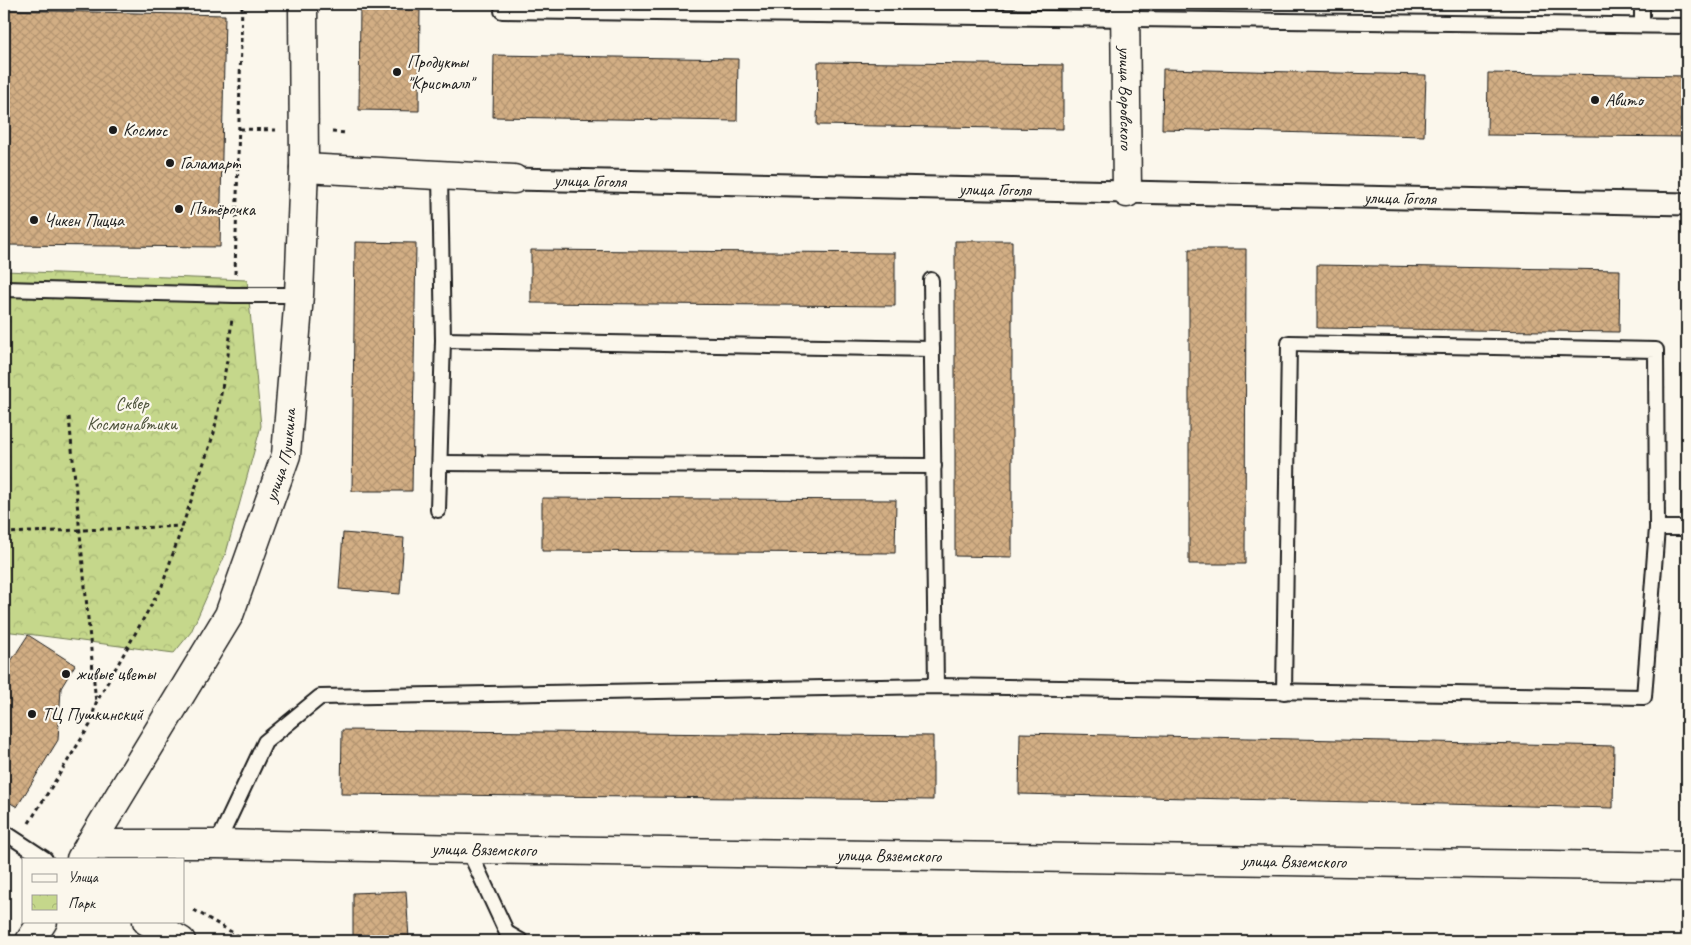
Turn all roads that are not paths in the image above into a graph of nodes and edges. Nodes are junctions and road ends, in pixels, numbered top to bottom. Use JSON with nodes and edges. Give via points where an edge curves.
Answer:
{"nodes":[{"id":1,"x":303,"y":4,"type":"edge"},
{"id":2,"x":1642,"y":4,"type":"edge"},
{"id":3,"x":673,"y":8,"type":"edge"},
{"id":4,"x":502,"y":11,"type":"dead end"},
{"id":5,"x":1125,"y":11,"type":"edge"},
{"id":6,"x":1642,"y":25,"type":"junction"},
{"id":7,"x":1687,"y":26,"type":"edge"},
{"id":8,"x":304,"y":168,"type":"junction"},
{"id":9,"x":440,"y":176,"type":"junction"},
{"id":10,"x":514,"y":179,"type":"joint"},
{"id":11,"x":1127,"y":192,"type":"junction"},
{"id":12,"x":1687,"y":204,"type":"edge"},
{"id":13,"x":931,"y":280,"type":"dead end"},
{"id":14,"x":4,"y":289,"type":"edge"},
{"id":15,"x":299,"y":294,"type":"junction"},
{"id":16,"x":443,"y":340,"type":"junction"},
{"id":17,"x":932,"y":349,"type":"junction"},
{"id":18,"x":440,"y":463,"type":"junction"},
{"id":19,"x":934,"y":466,"type":"junction"},
{"id":20,"x":438,"y":510,"type":"dead end"},
{"id":21,"x":1657,"y":528,"type":"junction"},
{"id":22,"x":1687,"y":528,"type":"edge"},
{"id":23,"x":936,"y":686,"type":"junction"},
{"id":24,"x":1284,"y":692,"type":"junction"},
{"id":25,"x":4,"y":832,"type":"edge"},
{"id":26,"x":217,"y":844,"type":"junction"},
{"id":27,"x":468,"y":849,"type":"junction"},
{"id":28,"x":86,"y":851,"type":"edge"},
{"id":29,"x":44,"y":858,"type":"edge"},
{"id":30,"x":1687,"y":867,"type":"edge"},
{"id":31,"x":42,"y":922,"type":"edge"},
{"id":32,"x":149,"y":922,"type":"edge"},
{"id":33,"x":30,"y":941,"type":"edge"},
{"id":34,"x":180,"y":941,"type":"edge"},
{"id":35,"x":521,"y":941,"type":"edge"}],
"edges":[{"from":1,"to":8,"type":"street","name":"улица Пушкина"},
{"from":2,"to":6,"type":"lane"},
{"from":3,"to":4,"type":"lane"},
{"from":3,"to":5,"type":"lane"},
{"from":5,"to":6,"type":"lane"},
{"from":5,"to":11,"type":"street","name":"улица Воровского"},
{"from":6,"to":7,"type":"lane"},
{"from":8,"to":9,"type":"street","name":"улица Гоголя"},
{"from":8,"to":15,"type":"street","name":"улица Пушкина"},
{"from":9,"to":10,"type":"street","name":"улица Гоголя"},
{"from":9,"to":16,"type":"lane"},
{"from":10,"to":11,"type":"street","name":"улица Гоголя"},
{"from":11,"to":12,"type":"street","name":"улица Гоголя"},
{"from":13,"to":17,"type":"lane"},
{"from":14,"to":15,"type":"lane"},
{"from":15,"to":28,"type":"street","name":"улица Пушкина","via":[[286,455],[229,614]]},
{"from":16,"to":17,"type":"lane"},
{"from":16,"to":18,"type":"lane"},
{"from":17,"to":19,"type":"lane"},
{"from":18,"to":19,"type":"lane"},
{"from":18,"to":20,"type":"lane"},
{"from":19,"to":23,"type":"lane"},
{"from":21,"to":22,"type":"lane"},
{"from":21,"to":24,"type":"lane","via":[[1644,697]]},
{"from":21,"to":24,"type":"lane","via":[[1656,350],[1289,343]]},
{"from":23,"to":24,"type":"lane"},
{"from":23,"to":26,"type":"lane","via":[[320,697],[264,742]]},
{"from":25,"to":29,"type":"lane"},
{"from":26,"to":27,"type":"street","name":"улица Вяземского"},
{"from":26,"to":28,"type":"street","name":"улица Вяземского"},
{"from":27,"to":30,"type":"street","name":"улица Вяземского"},
{"from":27,"to":35,"type":"lane","via":[[507,933]]},
{"from":31,"to":33,"type":"street"},
{"from":32,"to":34,"type":"street"}]}
